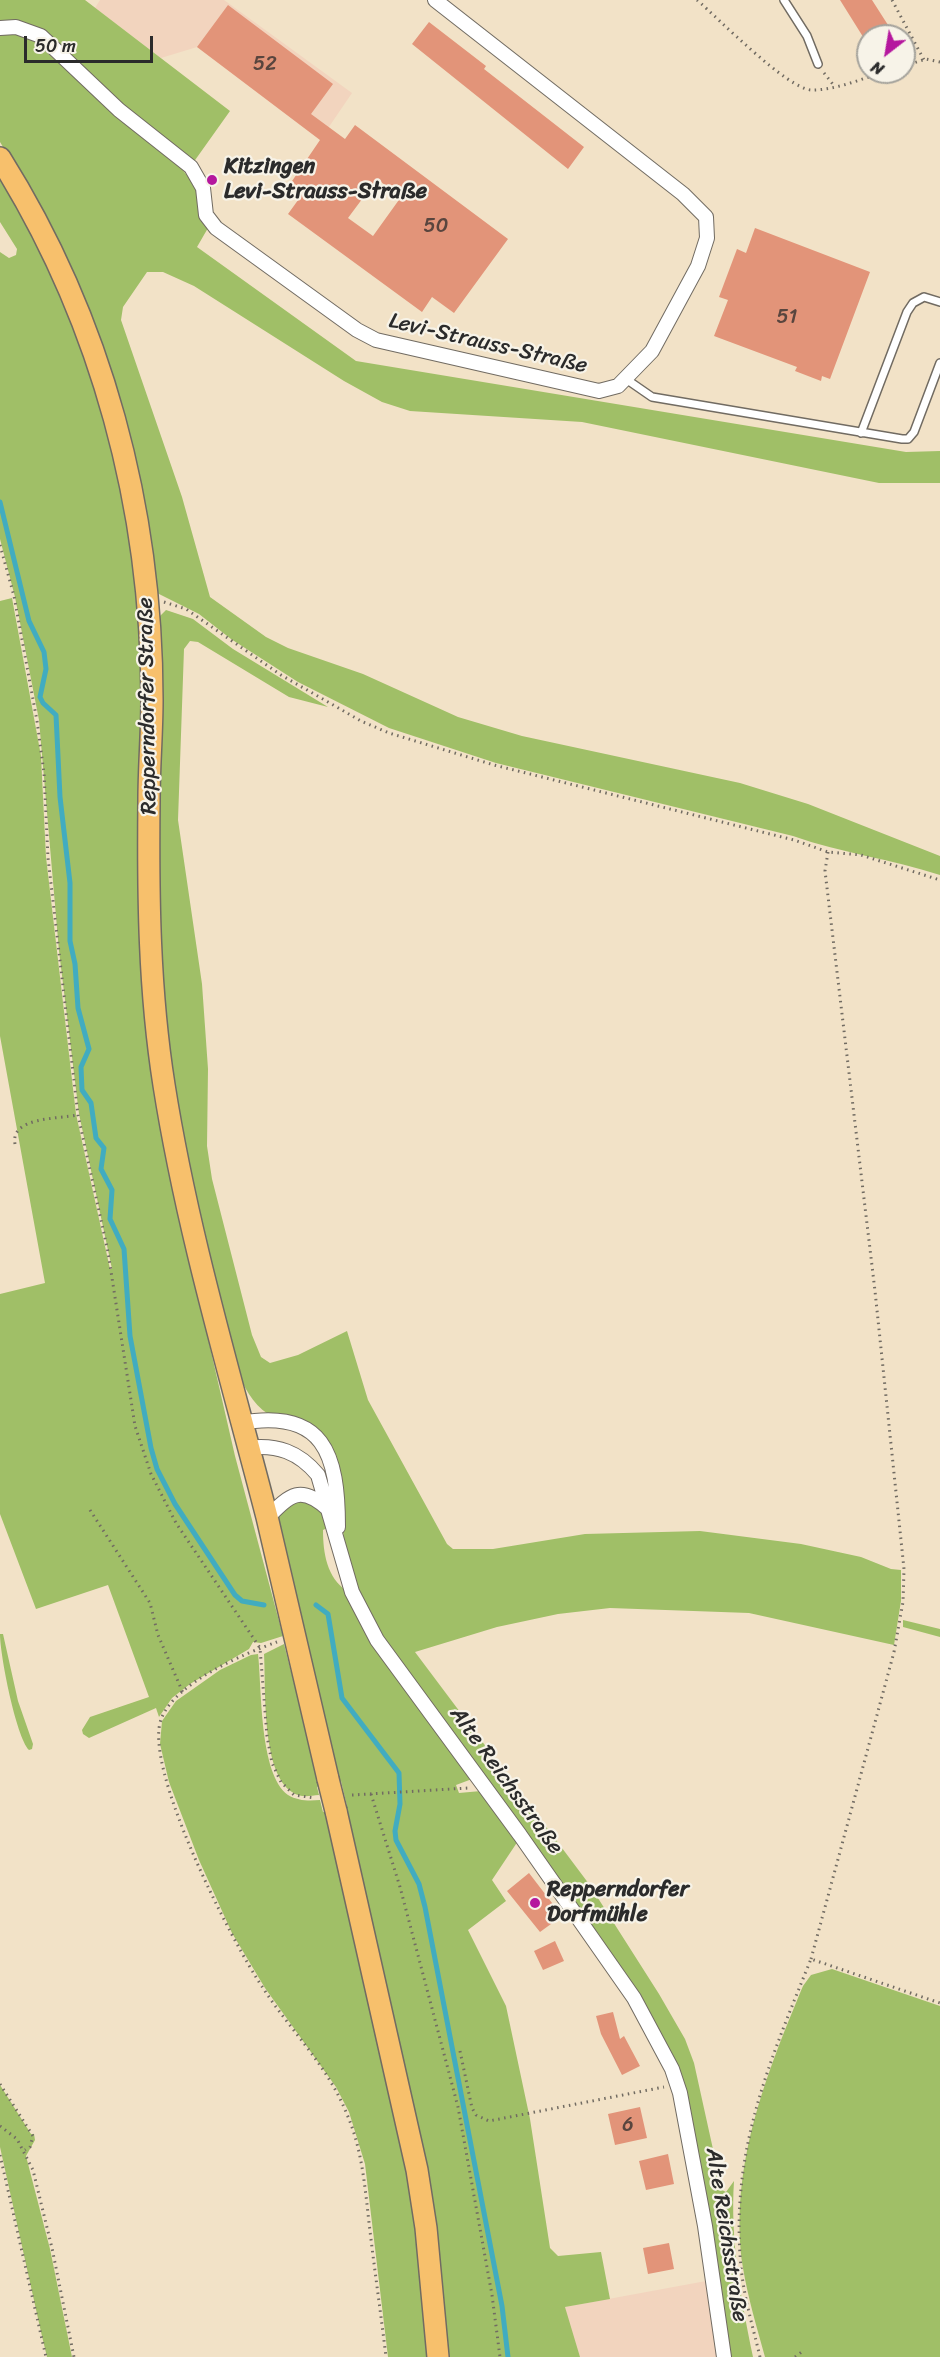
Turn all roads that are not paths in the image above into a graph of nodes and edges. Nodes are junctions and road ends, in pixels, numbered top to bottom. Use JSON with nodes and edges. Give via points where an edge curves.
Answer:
{"nodes":[{"id":1,"x":435,"y":0,"type":"edge"},
{"id":2,"x":784,"y":0,"type":"edge"},
{"id":3,"x":0,"y":28,"type":"edge"},
{"id":4,"x":818,"y":64,"type":"road end"},
{"id":5,"x":0,"y":158,"type":"edge"},
{"id":6,"x":940,"y":302,"type":"edge"},
{"id":7,"x":940,"y":363,"type":"edge"},
{"id":8,"x":626,"y":380,"type":"junction"},
{"id":9,"x":861,"y":433,"type":"junction"},
{"id":10,"x":240,"y":1423,"type":"junction"},
{"id":11,"x":247,"y":1448,"type":"junction"},
{"id":12,"x":328,"y":1509,"type":"junction"},
{"id":13,"x":267,"y":1518,"type":"junction"},
{"id":14,"x":338,"y":1538,"type":"junction"},
{"id":15,"x":438,"y":2357,"type":"edge"},
{"id":16,"x":724,"y":2357,"type":"edge"}],
"edges":[{"from":1,"to":8,"type":"street","name":"Levi-Strauss-Straße","via":[[683,194],[706,217],[707,238],[698,266],[651,351]]},
{"from":2,"to":4,"type":"lane","via":[[807,36]]},
{"from":3,"to":8,"type":"street","name":"Levi-Strauss-Straße","via":[[26,29],[51,44],[118,110],[191,167],[203,188],[206,214],[216,228],[357,330],[396,347],[599,391]]},
{"from":5,"to":10,"type":"main road","name":"Repperndorfer Straße","via":[[57,262],[96,360],[118,425],[136,509],[148,597],[152,699],[151,961],[164,1086]]},
{"from":6,"to":9,"type":"lane","via":[[924,297],[907,312]]},
{"from":7,"to":9,"type":"lane","via":[[911,437],[902,440]]},
{"from":8,"to":9,"type":"lane","via":[[652,397]]},
{"from":10,"to":11,"type":"main road","name":"Repperndorfer Straße"},
{"from":10,"to":14,"type":"street","name":"Alte Reichsstraße","via":[[269,1418],[289,1421],[320,1441],[336,1478]]},
{"from":11,"to":12,"type":"street","name":"Alte Reichsstraße","via":[[285,1449],[301,1458],[318,1475]]},
{"from":11,"to":13,"type":"main road","name":"Repperndorfer Straße"},
{"from":12,"to":13,"type":"street","via":[[305,1494],[285,1500]]},
{"from":12,"to":14,"type":"street","name":"Alte Reichsstraße"},
{"from":13,"to":15,"type":"main road","name":"Repperndorfer Straße","via":[[417,2169]]},
{"from":14,"to":16,"type":"street","name":"Alte Reichsstraße","via":[[352,1592],[376,1640],[634,1998],[672,2069],[705,2226]]}]}
